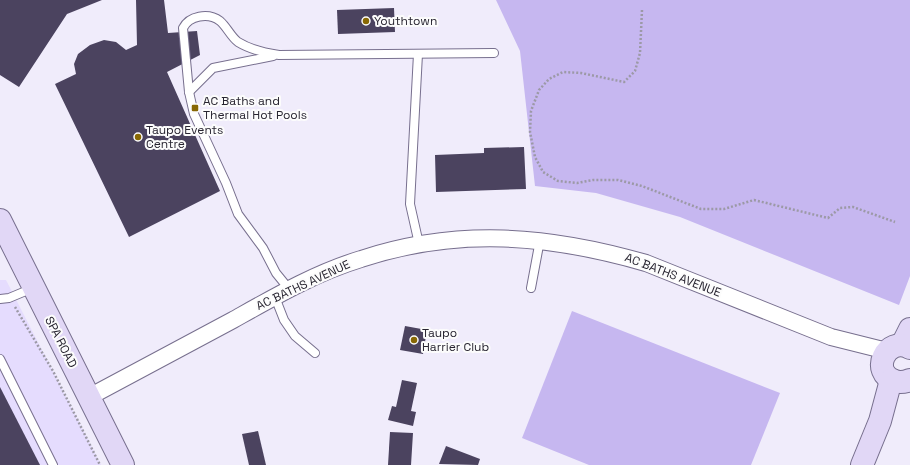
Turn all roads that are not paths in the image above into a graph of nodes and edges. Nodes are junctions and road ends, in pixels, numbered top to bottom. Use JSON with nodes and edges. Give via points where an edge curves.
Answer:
{"nodes":[{"id":1,"x":494,"y":52,"type":"dead end"},
{"id":2,"x":418,"y":54,"type":"junction"},
{"id":3,"x":279,"y":55,"type":"junction"},
{"id":4,"x":189,"y":92,"type":"junction"},
{"id":5,"x":0,"y":220,"type":"edge"},
{"id":6,"x":540,"y":240,"type":"junction"},
{"id":7,"x":419,"y":244,"type":"junction"},
{"id":8,"x":34,"y":288,"type":"junction"},
{"id":9,"x":531,"y":288,"type":"dead end"},
{"id":10,"x":282,"y":293,"type":"junction"},
{"id":11,"x":4,"y":298,"type":"edge"},
{"id":12,"x":315,"y":353,"type":"dead end"},
{"id":13,"x":0,"y":359,"type":"edge"},
{"id":14,"x":899,"y":360,"type":"edge"},
{"id":15,"x":89,"y":398,"type":"junction"},
{"id":16,"x":54,"y":465,"type":"edge"},
{"id":17,"x":123,"y":465,"type":"edge"},
{"id":18,"x":862,"y":465,"type":"edge"}],
"edges":[{"from":1,"to":2,"type":"lane"},
{"from":2,"to":3,"type":"lane"},
{"from":2,"to":7,"type":"lane","via":[[410,204]]},
{"from":3,"to":4,"type":"lane","via":[[213,68]]},
{"from":3,"to":4,"type":"lane","via":[[259,52],[237,42],[220,22],[213,18],[194,17],[186,21],[182,28]]},
{"from":4,"to":10,"type":"lane","via":[[194,114],[238,214],[276,273]]},
{"from":5,"to":8,"type":"main road","name":"SPA ROAD"},
{"from":6,"to":7,"type":"street","name":"AC BATHS AVENUE","via":[[488,238]]},
{"from":6,"to":9,"type":"lane"},
{"from":6,"to":14,"type":"street","name":"AC BATHS AVENUE","via":[[592,249],[646,263],[831,337]]},
{"from":7,"to":10,"type":"street","name":"AC BATHS AVENUE","via":[[361,258]]},
{"from":8,"to":11,"type":"lane"},
{"from":8,"to":15,"type":"main road","name":"SPA ROAD"},
{"from":10,"to":12,"type":"lane","via":[[284,320],[295,336]]},
{"from":10,"to":15,"type":"street","name":"AC BATHS AVENUE"},
{"from":13,"to":16,"type":"lane"},
{"from":14,"to":18,"type":"main road","via":[[880,421]]},
{"from":15,"to":17,"type":"main road","name":"SPA ROAD"}]}
